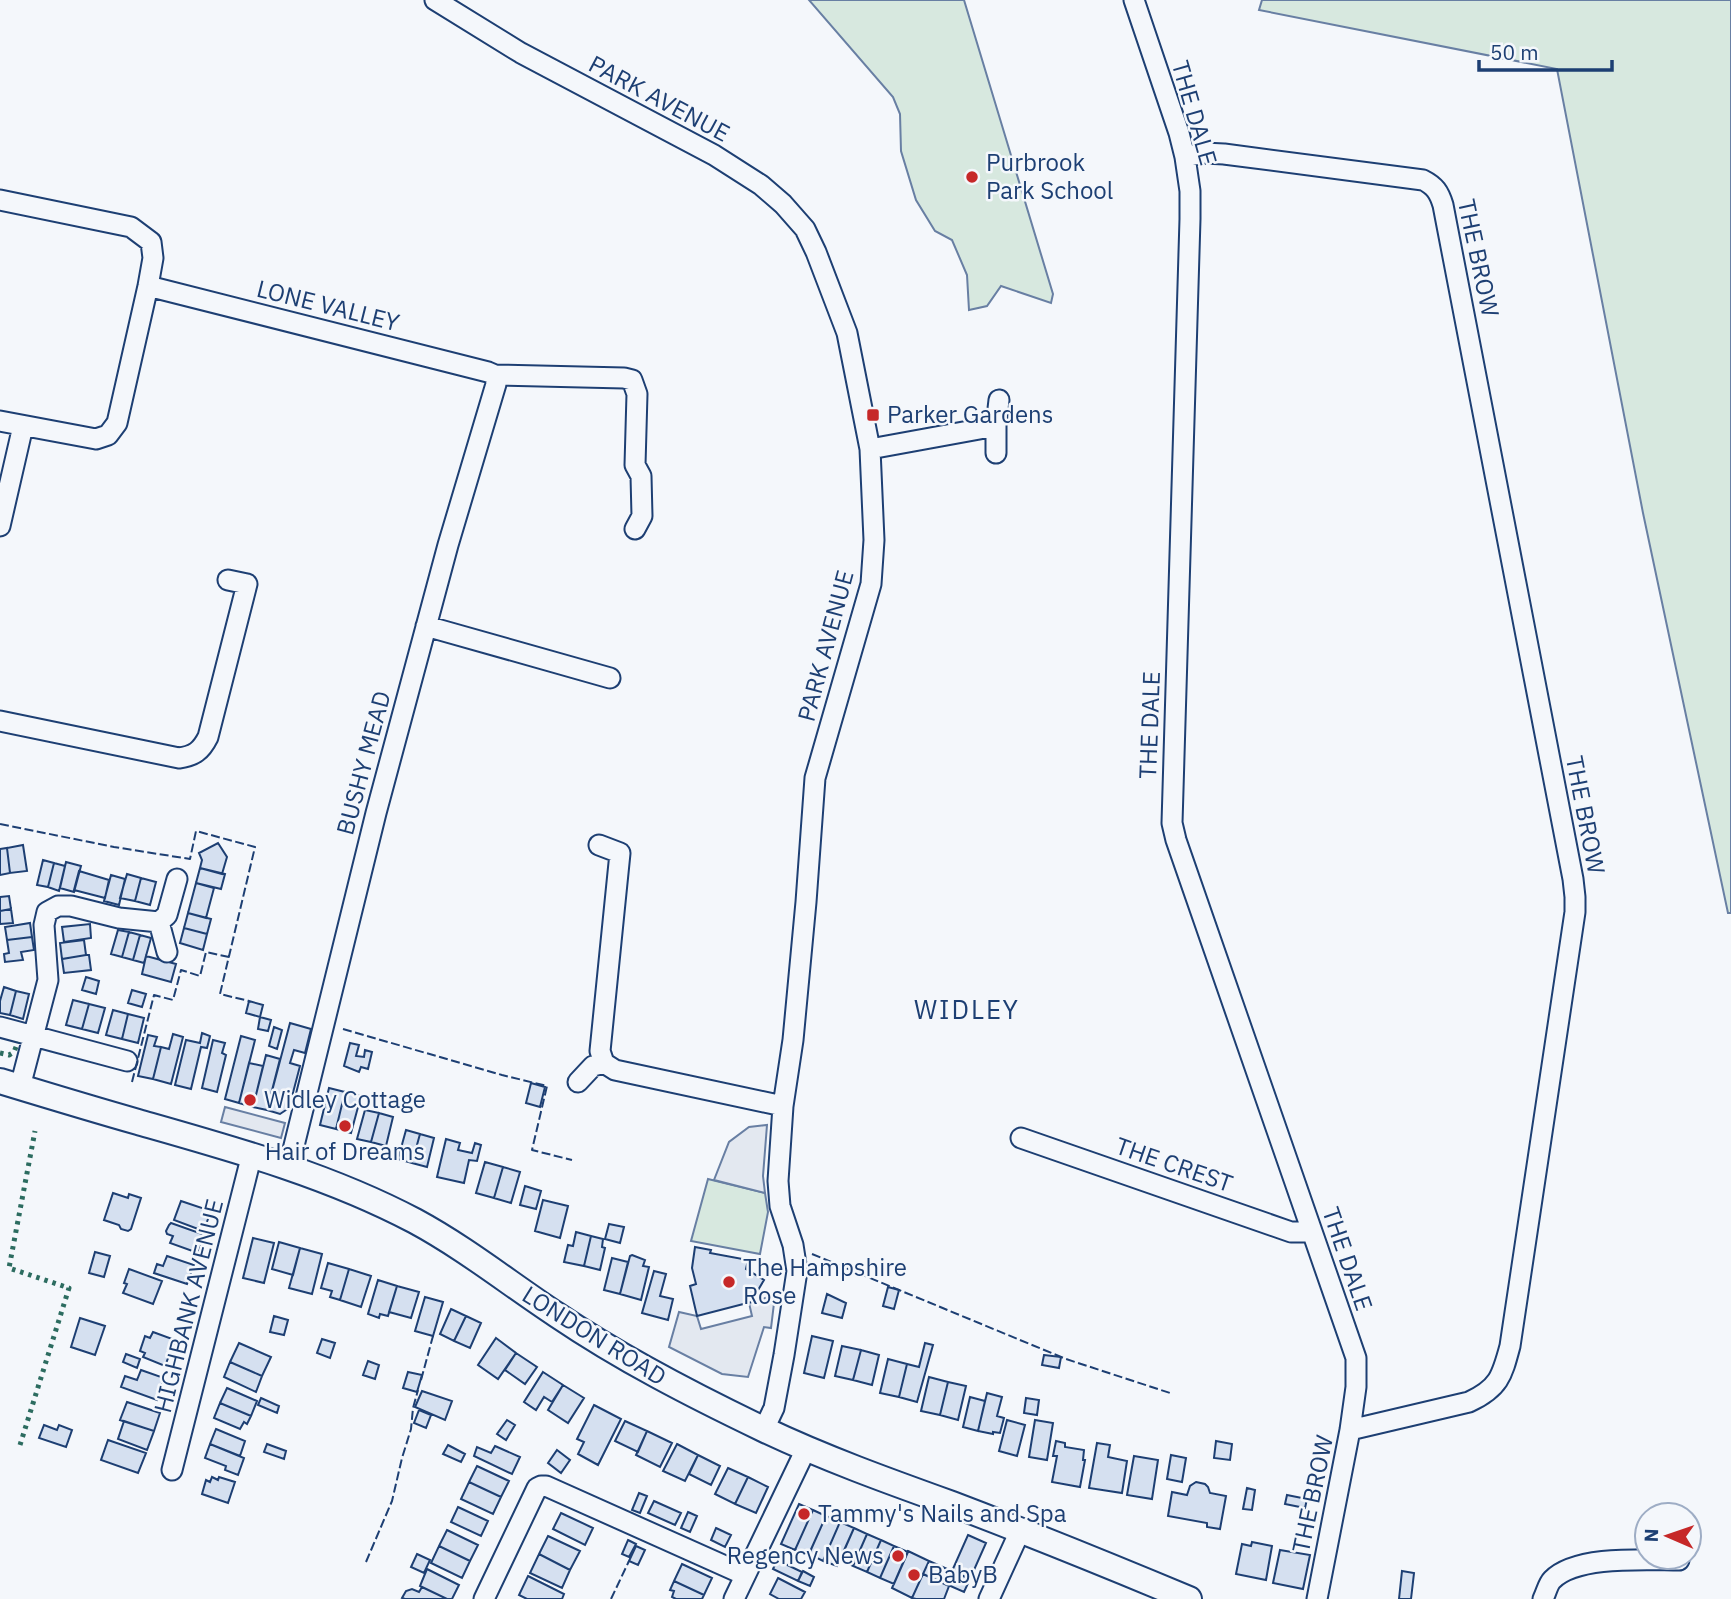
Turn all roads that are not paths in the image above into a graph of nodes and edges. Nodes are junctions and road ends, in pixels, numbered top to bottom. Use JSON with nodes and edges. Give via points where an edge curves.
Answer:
{"nodes":[{"id":1,"x":435,"y":0,"type":"edge"},
{"id":2,"x":1134,"y":0,"type":"edge"},
{"id":3,"x":1185,"y":157,"type":"junction"},
{"id":4,"x":0,"y":200,"type":"edge"},
{"id":5,"x":148,"y":286,"type":"junction"},
{"id":6,"x":495,"y":375,"type":"junction"},
{"id":7,"x":999,"y":400,"type":"dead end"},
{"id":8,"x":0,"y":421,"type":"edge"},
{"id":9,"x":23,"y":426,"type":"junction"},
{"id":10,"x":996,"y":426,"type":"junction"},
{"id":11,"x":870,"y":449,"type":"junction"},
{"id":12,"x":996,"y":453,"type":"dead end"},
{"id":13,"x":0,"y":526,"type":"edge"},
{"id":14,"x":635,"y":529,"type":"dead end"},
{"id":15,"x":245,"y":584,"type":"dead end"},
{"id":16,"x":426,"y":626,"type":"junction"},
{"id":17,"x":610,"y":678,"type":"dead end"},
{"id":18,"x":0,"y":722,"type":"edge"},
{"id":19,"x":599,"y":845,"type":"dead end"},
{"id":20,"x":177,"y":879,"type":"dead end"},
{"id":21,"x":159,"y":922,"type":"junction"},
{"id":22,"x":167,"y":952,"type":"dead end"},
{"id":23,"x":0,"y":1027,"type":"edge"},
{"id":24,"x":35,"y":1036,"type":"junction"},
{"id":25,"x":127,"y":1061,"type":"dead end"},
{"id":26,"x":604,"y":1063,"type":"junction"},
{"id":27,"x":578,"y":1082,"type":"dead end"},
{"id":28,"x":10,"y":1084,"type":"edge"},
{"id":29,"x":782,"y":1106,"type":"junction"},
{"id":30,"x":1021,"y":1138,"type":"dead end"},
{"id":31,"x":252,"y":1154,"type":"junction"},
{"id":32,"x":289,"y":1167,"type":"junction"},
{"id":33,"x":1312,"y":1232,"type":"junction"},
{"id":34,"x":764,"y":1429,"type":"junction"},
{"id":35,"x":1350,"y":1430,"type":"junction"},
{"id":36,"x":806,"y":1449,"type":"junction"},
{"id":37,"x":173,"y":1470,"type":"dead end"},
{"id":38,"x":1020,"y":1531,"type":"junction"},
{"id":39,"x":1633,"y":1560,"type":"edge"},
{"id":40,"x":745,"y":1575,"type":"junction"},
{"id":41,"x":484,"y":1599,"type":"edge"},
{"id":42,"x":734,"y":1599,"type":"edge"},
{"id":43,"x":989,"y":1599,"type":"edge"},
{"id":44,"x":1189,"y":1599,"type":"edge"},
{"id":45,"x":1317,"y":1599,"type":"edge"},
{"id":46,"x":1543,"y":1599,"type":"edge"}],
"edges":[{"from":1,"to":11,"type":"street","name":"PARK AVENUE","via":[[521,53],[714,155],[783,204],[816,252],[847,333]]},
{"from":2,"to":3,"type":"street","name":"THE DALE"},
{"from":3,"to":33,"type":"street","name":"THE DALE","via":[[1190,219],[1172,823]]},
{"from":3,"to":35,"type":"street","name":"THE BROW","via":[[1224,153],[1423,180],[1440,193],[1573,879],[1573,926],[1503,1371],[1485,1395],[1469,1402]]},
{"from":4,"to":5,"type":"street","via":[[131,227],[151,243]]},
{"from":5,"to":6,"type":"street","name":"LONE VALLEY"},
{"from":5,"to":9,"type":"street","via":[[117,424],[108,435],[96,439]]},
{"from":6,"to":14,"type":"street","name":"LONE VALLEY","via":[[632,380],[637,394],[635,465],[642,476],[642,516]]},
{"from":6,"to":16,"type":"street","name":"BUSHY MEAD"},
{"from":7,"to":10,"type":"street"},
{"from":8,"to":9,"type":"street"},
{"from":9,"to":13,"type":"street"},
{"from":10,"to":11,"type":"street"},
{"from":10,"to":12,"type":"street"},
{"from":11,"to":29,"type":"street","name":"PARK AVENUE","via":[[871,584],[815,778],[794,1026]]},
{"from":15,"to":18,"type":"street","via":[[208,737],[202,749],[191,756],[179,758]]},
{"from":16,"to":17,"type":"street"},
{"from":16,"to":32,"type":"street","name":"BUSHY MEAD"},
{"from":19,"to":26,"type":"street","via":[[623,843],[600,1051]]},
{"from":20,"to":21,"type":"street","via":[[167,915]]},
{"from":21,"to":22,"type":"street"},
{"from":21,"to":24,"type":"street","via":[[71,906],[47,912],[48,980]]},
{"from":23,"to":24,"type":"street"},
{"from":24,"to":25,"type":"street"},
{"from":24,"to":28,"type":"street"},
{"from":26,"to":27,"type":"street","via":[[593,1066]]},
{"from":26,"to":29,"type":"street","via":[[615,1070]]},
{"from":28,"to":31,"type":"main road","name":"LONDON ROAD"},
{"from":29,"to":34,"type":"street","name":"PARK AVENUE","via":[[780,1206],[797,1270],[774,1408]]},
{"from":30,"to":33,"type":"street","name":"THE CREST","via":[[1291,1232]]},
{"from":31,"to":32,"type":"main road","name":"LONDON ROAD"},
{"from":31,"to":37,"type":"street","name":"HIGHBANK AVENUE"},
{"from":32,"to":34,"type":"main road","name":"LONDON ROAD","via":[[416,1222],[603,1344]]},
{"from":33,"to":35,"type":"street","name":"THE DALE","via":[[1356,1358]]},
{"from":34,"to":36,"type":"main road","name":"LONDON ROAD"},
{"from":35,"to":45,"type":"street","name":"THE BROW"},
{"from":36,"to":38,"type":"main road","name":"LONDON ROAD"},
{"from":36,"to":40,"type":"street"},
{"from":38,"to":43,"type":"street"},
{"from":38,"to":44,"type":"main road","name":"LONDON ROAD"},
{"from":39,"to":46,"type":"street","via":[[1567,1569],[1551,1581]]},
{"from":40,"to":41,"type":"street","via":[[541,1486]]},
{"from":40,"to":42,"type":"street"}]}
